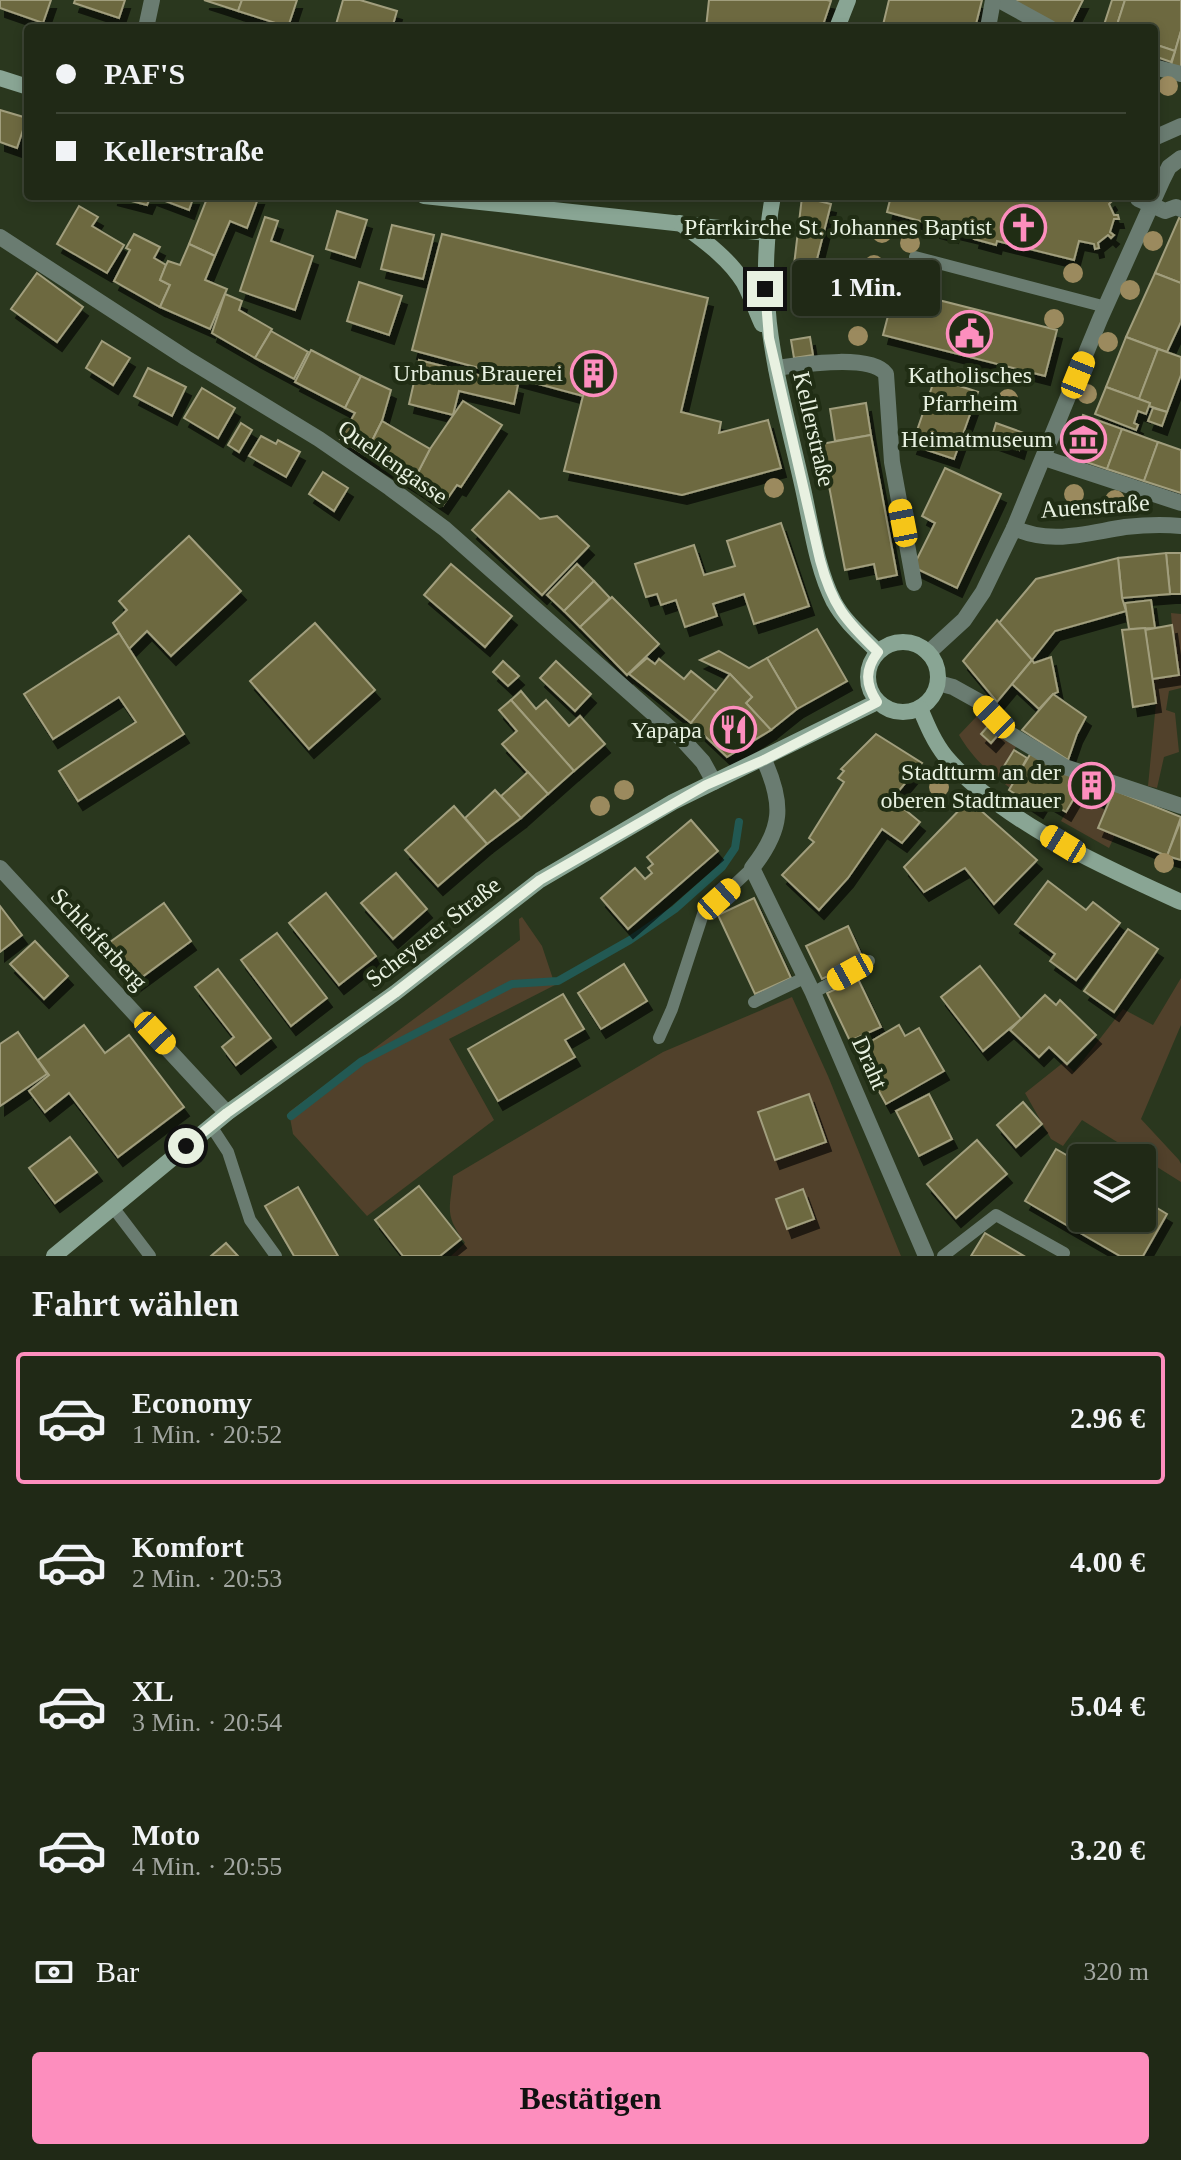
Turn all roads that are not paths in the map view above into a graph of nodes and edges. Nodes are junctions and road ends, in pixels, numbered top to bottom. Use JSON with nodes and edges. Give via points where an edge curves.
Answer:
{"nodes":[{"id":1,"x":152,"y":0,"type":"edge"},
{"id":2,"x":848,"y":0,"type":"edge"},
{"id":3,"x":993,"y":0,"type":"edge"},
{"id":4,"x":999,"y":0,"type":"edge"},
{"id":5,"x":147,"y":24,"type":"edge"},
{"id":6,"x":839,"y":24,"type":"edge"},
{"id":7,"x":989,"y":24,"type":"edge"},
{"id":8,"x":1043,"y":24,"type":"edge"},
{"id":9,"x":1158,"y":68,"type":"edge"},
{"id":10,"x":1181,"y":74,"type":"edge"},
{"id":11,"x":0,"y":78,"type":"edge"},
{"id":12,"x":24,"y":86,"type":"edge"},
{"id":13,"x":1181,"y":126,"type":"edge"},
{"id":14,"x":1158,"y":136,"type":"edge"},
{"id":15,"x":1181,"y":158,"type":"edge"},
{"id":16,"x":1158,"y":182,"type":"edge"},
{"id":17,"x":463,"y":200,"type":"edge"},
{"id":18,"x":772,"y":200,"type":"edge"},
{"id":19,"x":1144,"y":200,"type":"edge"},
{"id":20,"x":1179,"y":208,"type":"edge"},
{"id":21,"x":679,"y":222,"type":"junction"},
{"id":22,"x":767,"y":233,"type":"junction"},
{"id":23,"x":0,"y":237,"type":"edge"},
{"id":24,"x":915,"y":257,"type":"dead end"},
{"id":25,"x":1106,"y":307,"type":"junction"},
{"id":26,"x":769,"y":338,"type":"junction"},
{"id":27,"x":776,"y":368,"type":"junction"},
{"id":28,"x":1044,"y":458,"type":"junction"},
{"id":29,"x":1181,"y":503,"type":"edge"},
{"id":30,"x":1181,"y":526,"type":"edge"},
{"id":31,"x":1014,"y":528,"type":"junction"},
{"id":32,"x":914,"y":583,"type":"dead end"},
{"id":33,"x":878,"y":652,"type":"junction"},
{"id":34,"x":928,"y":653,"type":"junction"},
{"id":35,"x":938,"y":683,"type":"junction"},
{"id":36,"x":877,"y":702,"type":"junction"},
{"id":37,"x":920,"y":708,"type":"junction"},
{"id":38,"x":764,"y":760,"type":"junction"},
{"id":39,"x":714,"y":782,"type":"junction"},
{"id":40,"x":1181,"y":806,"type":"edge"},
{"id":41,"x":0,"y":868,"type":"edge"},
{"id":42,"x":752,"y":868,"type":"junction"},
{"id":43,"x":1181,"y":902,"type":"edge"},
{"id":44,"x":869,"y":961,"type":"dead end"},
{"id":45,"x":806,"y":977,"type":"junction"},
{"id":46,"x":813,"y":993,"type":"junction"},
{"id":47,"x":754,"y":1002,"type":"dead end"},
{"id":48,"x":659,"y":1038,"type":"dead end"},
{"id":49,"x":227,"y":1113,"type":"junction"},
{"id":50,"x":211,"y":1126,"type":"junction"},
{"id":51,"x":112,"y":1206,"type":"junction"},
{"id":52,"x":1064,"y":1253,"type":"dead end"},
{"id":53,"x":58,"y":1254,"type":"edge"},
{"id":54,"x":150,"y":1256,"type":"edge"},
{"id":55,"x":276,"y":1256,"type":"edge"},
{"id":56,"x":926,"y":1256,"type":"edge"},
{"id":57,"x":943,"y":1256,"type":"edge"}],
"edges":[{"from":1,"to":5,"type":"street"},
{"from":2,"to":6,"type":"street"},
{"from":3,"to":7,"type":"street"},
{"from":4,"to":8,"type":"street"},
{"from":9,"to":10,"type":"street"},
{"from":11,"to":12,"type":"street"},
{"from":13,"to":14,"type":"street"},
{"from":15,"to":16,"type":"street"},
{"from":17,"to":21,"type":"street"},
{"from":18,"to":22,"type":"street","name":"Kellerstraße"},
{"from":19,"to":20,"type":"street","via":[[1165,211]]},
{"from":19,"to":25,"type":"street"},
{"from":21,"to":22,"type":"street"},
{"from":21,"to":26,"type":"street","via":[[744,283]]},
{"from":22,"to":26,"type":"street","name":"Kellerstraße"},
{"from":23,"to":39,"type":"street","name":"Quellengasse","via":[[319,439],[445,529],[682,739]]},
{"from":24,"to":25,"type":"lane"},
{"from":25,"to":28,"type":"street"},
{"from":26,"to":27,"type":"street","name":"Kellerstraße"},
{"from":27,"to":32,"type":"street","via":[[827,360],[876,366],[886,374],[892,462]]},
{"from":27,"to":33,"type":"street","name":"Kellerstraße","via":[[826,583],[846,621]]},
{"from":28,"to":29,"type":"street","name":"Auenstraße"},
{"from":28,"to":31,"type":"street"},
{"from":30,"to":31,"type":"street","name":"Auenstraße","via":[[1040,538]]},
{"from":31,"to":34,"type":"street","via":[[972,611]]},
{"from":33,"to":34,"type":"street","via":[[898,642]]},
{"from":33,"to":36,"type":"street","via":[[868,671]]},
{"from":34,"to":35,"type":"street"},
{"from":35,"to":37,"type":"street"},
{"from":35,"to":40,"type":"street","via":[[980,702],[1010,734],[1065,767]]},
{"from":36,"to":37,"type":"street","via":[[895,712]]},
{"from":36,"to":38,"type":"street","name":"Scheyerer Straße"},
{"from":37,"to":43,"type":"street","via":[[945,755],[994,799],[1063,844]]},
{"from":38,"to":39,"type":"street","name":"Scheyerer Straße"},
{"from":38,"to":42,"type":"street","via":[[777,793],[777,827]]},
{"from":39,"to":49,"type":"street","name":"Scheyerer Straße","via":[[540,880],[395,993]]},
{"from":41,"to":49,"type":"street","name":"Schleiferberg"},
{"from":42,"to":45,"type":"street","name":"Draht"},
{"from":42,"to":48,"type":"lane","via":[[703,914]]},
{"from":44,"to":46,"type":"lane"},
{"from":45,"to":46,"type":"street","name":"Draht"},
{"from":45,"to":47,"type":"lane"},
{"from":46,"to":56,"type":"street","name":"Draht"},
{"from":49,"to":50,"type":"street","name":"Scheyerer Straße"},
{"from":50,"to":51,"type":"street","name":"Scheyerer Straße"},
{"from":50,"to":55,"type":"lane","via":[[228,1152],[250,1220]]},
{"from":51,"to":53,"type":"street","name":"Scheyerer Straße"},
{"from":51,"to":54,"type":"lane"},
{"from":52,"to":57,"type":"lane","via":[[996,1215]]}]}
